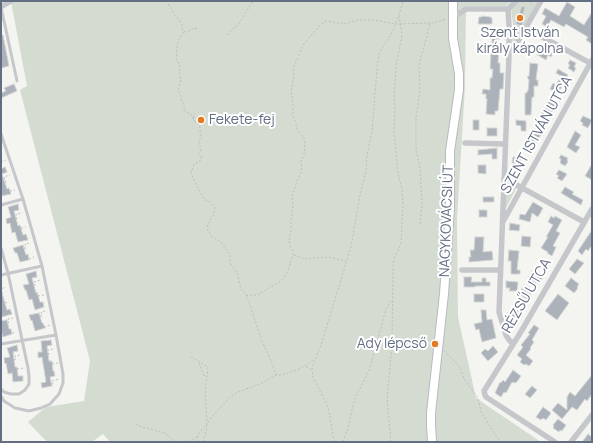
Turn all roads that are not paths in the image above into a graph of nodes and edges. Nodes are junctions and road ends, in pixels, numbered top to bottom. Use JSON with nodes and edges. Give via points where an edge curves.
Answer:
{"nodes":[{"id":1,"x":11,"y":1,"type":"edge"},
{"id":2,"x":453,"y":1,"type":"edge"},
{"id":3,"x":516,"y":1,"type":"edge"},
{"id":4,"x":541,"y":1,"type":"edge"},
{"id":5,"x":1,"y":7,"type":"edge"},
{"id":6,"x":508,"y":9,"type":"junction"},
{"id":7,"x":453,"y":18,"type":"junction"},
{"id":8,"x":526,"y":28,"type":"junction"},
{"id":9,"x":509,"y":49,"type":"junction"},
{"id":10,"x":591,"y":62,"type":"edge"},
{"id":11,"x":17,"y":81,"type":"dead end"},
{"id":12,"x":1,"y":134,"type":"edge"},
{"id":13,"x":465,"y":143,"type":"dead end"},
{"id":14,"x":505,"y":144,"type":"junction"},
{"id":15,"x":504,"y":178,"type":"junction"},
{"id":16,"x":521,"y":187,"type":"junction"},
{"id":17,"x":22,"y":199,"type":"junction"},
{"id":18,"x":1,"y":205,"type":"edge"},
{"id":19,"x":592,"y":209,"type":"edge"},
{"id":20,"x":502,"y":222,"type":"junction"},
{"id":21,"x":584,"y":222,"type":"junction"},
{"id":22,"x":1,"y":248,"type":"edge"},
{"id":23,"x":42,"y":266,"type":"junction"},
{"id":24,"x":462,"y":270,"type":"dead end"},
{"id":25,"x":500,"y":270,"type":"junction"},
{"id":26,"x":8,"y":273,"type":"junction"},
{"id":27,"x":1,"y":275,"type":"edge"},
{"id":28,"x":56,"y":335,"type":"junction"},
{"id":29,"x":22,"y":340,"type":"junction"},
{"id":30,"x":1,"y":344,"type":"edge"},
{"id":31,"x":513,"y":344,"type":"junction"},
{"id":32,"x":1,"y":389,"type":"edge"},
{"id":33,"x":1,"y":396,"type":"edge"},
{"id":34,"x":592,"y":415,"type":"edge"},
{"id":35,"x":432,"y":442,"type":"edge"},
{"id":36,"x":555,"y":442,"type":"edge"},
{"id":37,"x":571,"y":442,"type":"edge"}],
"edges":[{"from":1,"to":5,"type":"street"},
{"from":2,"to":7,"type":"street","name":"NAGYKOVÁCSI ÚT"},
{"from":3,"to":6,"type":"street"},
{"from":4,"to":8,"type":"street"},
{"from":5,"to":11,"type":"lane"},
{"from":6,"to":7,"type":"street","via":[[466,9]]},
{"from":6,"to":9,"type":"street"},
{"from":7,"to":35,"type":"street","name":"NAGYKOVÁCSI ÚT","via":[[459,90],[450,151],[450,208],[431,413]]},
{"from":8,"to":9,"type":"street","via":[[514,48]]},
{"from":8,"to":10,"type":"street"},
{"from":9,"to":14,"type":"street"},
{"from":10,"to":16,"type":"street","name":"SZENT ISTVÁN UTCA"},
{"from":12,"to":17,"type":"lane"},
{"from":13,"to":14,"type":"street"},
{"from":14,"to":15,"type":"street"},
{"from":15,"to":16,"type":"street"},
{"from":15,"to":20,"type":"street"},
{"from":16,"to":20,"type":"street","name":"SZENT ISTVÁN UTCA"},
{"from":16,"to":21,"type":"street"},
{"from":17,"to":18,"type":"lane"},
{"from":17,"to":23,"type":"lane"},
{"from":19,"to":21,"type":"street","name":"RÉZSŰ UTCA"},
{"from":20,"to":25,"type":"street"},
{"from":21,"to":31,"type":"street","name":"RÉZSŰ UTCA"},
{"from":22,"to":26,"type":"lane"},
{"from":23,"to":26,"type":"lane"},
{"from":23,"to":28,"type":"lane"},
{"from":24,"to":25,"type":"street"},
{"from":25,"to":31,"type":"street","via":[[499,312],[506,335]]},
{"from":26,"to":27,"type":"lane"},
{"from":26,"to":29,"type":"lane"},
{"from":28,"to":29,"type":"lane"},
{"from":28,"to":33,"type":"lane","via":[[63,383],[59,394],[50,404],[29,411],[15,408]]},
{"from":29,"to":30,"type":"lane"},
{"from":29,"to":32,"type":"lane","via":[[29,384],[18,394],[4,392]]},
{"from":31,"to":36,"type":"street","name":"RÉZSŰ UTCA","via":[[484,391],[485,395]]},
{"from":34,"to":37,"type":"street"}]}
